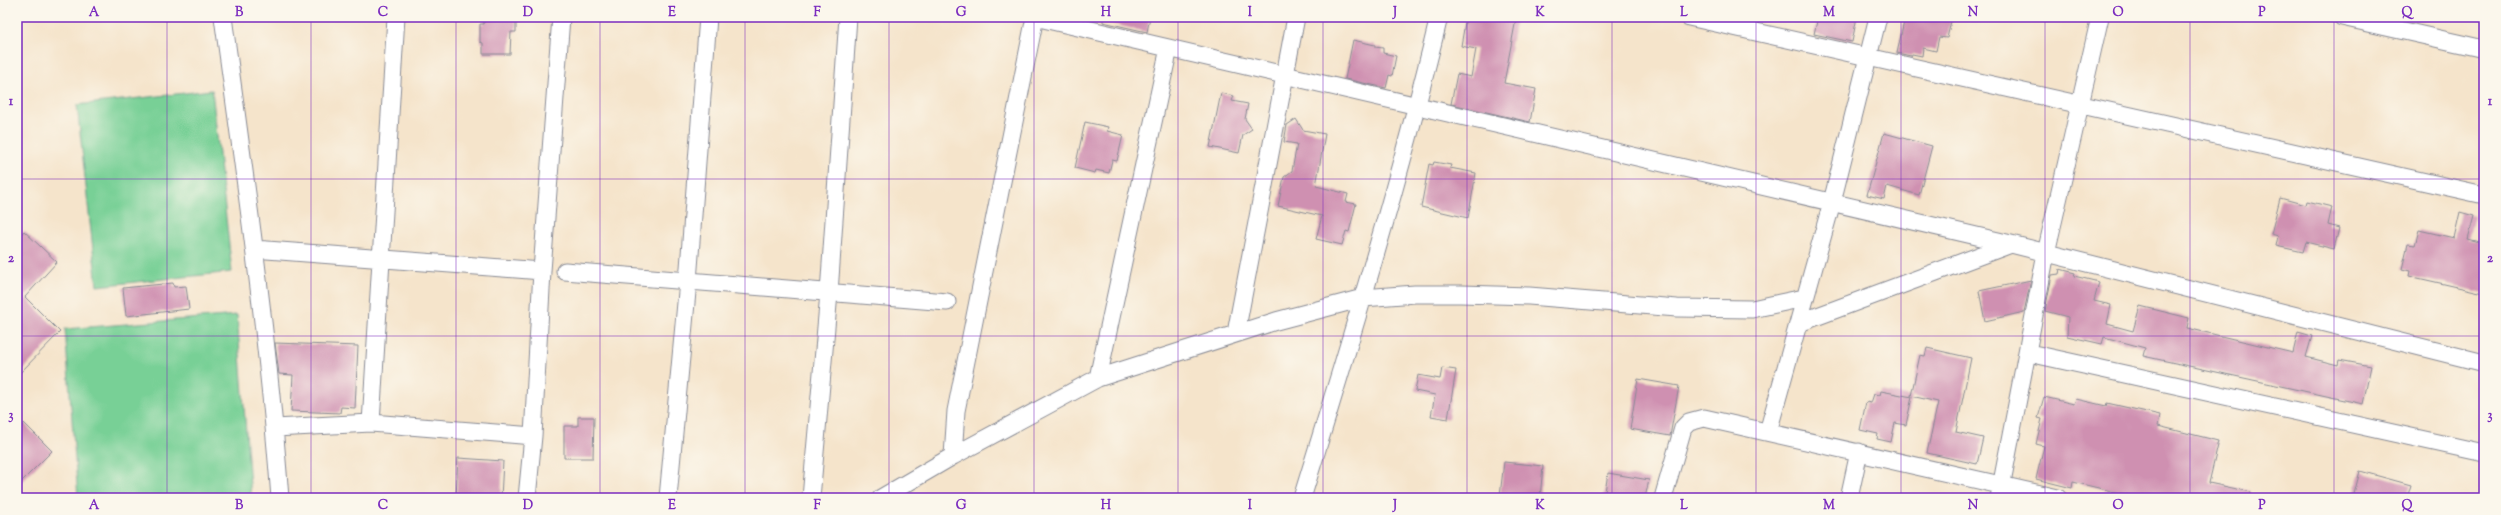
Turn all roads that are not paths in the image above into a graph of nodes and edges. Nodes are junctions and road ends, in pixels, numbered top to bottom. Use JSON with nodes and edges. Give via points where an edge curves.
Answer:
{"nodes":[{"id":1,"x":223,"y":17,"type":"edge"},
{"id":2,"x":396,"y":17,"type":"edge"},
{"id":3,"x":561,"y":17,"type":"edge"},
{"id":4,"x":708,"y":17,"type":"edge"},
{"id":5,"x":848,"y":17,"type":"edge"},
{"id":6,"x":1035,"y":17,"type":"edge"},
{"id":7,"x":1296,"y":17,"type":"edge"},
{"id":8,"x":1439,"y":17,"type":"edge"},
{"id":9,"x":1689,"y":17,"type":"edge"},
{"id":10,"x":1878,"y":17,"type":"edge"},
{"id":11,"x":2100,"y":17,"type":"edge"},
{"id":12,"x":2342,"y":17,"type":"edge"},
{"id":13,"x":1169,"y":48,"type":"junction"},
{"id":14,"x":2484,"y":49,"type":"edge"},
{"id":15,"x":1869,"y":57,"type":"junction"},
{"id":16,"x":1284,"y":74,"type":"junction"},
{"id":17,"x":2080,"y":105,"type":"junction"},
{"id":18,"x":1418,"y":106,"type":"junction"},
{"id":19,"x":2484,"y":195,"type":"edge"},
{"id":20,"x":1832,"y":202,"type":"junction"},
{"id":21,"x":2011,"y":244,"type":"junction"},
{"id":22,"x":254,"y":249,"type":"junction"},
{"id":23,"x":2046,"y":253,"type":"junction"},
{"id":24,"x":380,"y":259,"type":"junction"},
{"id":25,"x":542,"y":271,"type":"junction"},
{"id":26,"x":565,"y":271,"type":"dead end"},
{"id":27,"x":688,"y":281,"type":"junction"},
{"id":28,"x":829,"y":293,"type":"junction"},
{"id":29,"x":1363,"y":298,"type":"junction"},
{"id":30,"x":1804,"y":298,"type":"junction"},
{"id":31,"x":947,"y":302,"type":"dead end"},
{"id":32,"x":1799,"y":323,"type":"junction"},
{"id":33,"x":1236,"y":333,"type":"junction"},
{"id":34,"x":2028,"y":353,"type":"junction"},
{"id":35,"x":2484,"y":362,"type":"edge"},
{"id":36,"x":1098,"y":378,"type":"junction"},
{"id":37,"x":371,"y":423,"type":"junction"},
{"id":38,"x":275,"y":428,"type":"junction"},
{"id":39,"x":1768,"y":432,"type":"junction"},
{"id":40,"x":533,"y":436,"type":"junction"},
{"id":41,"x":1859,"y":452,"type":"junction"},
{"id":42,"x":2484,"y":454,"type":"edge"},
{"id":43,"x":953,"y":456,"type":"junction"},
{"id":44,"x":2001,"y":492,"type":"edge"},
{"id":45,"x":280,"y":498,"type":"edge"},
{"id":46,"x":527,"y":498,"type":"edge"},
{"id":47,"x":668,"y":498,"type":"edge"},
{"id":48,"x":811,"y":498,"type":"edge"},
{"id":49,"x":881,"y":498,"type":"edge"},
{"id":50,"x":1302,"y":498,"type":"edge"},
{"id":51,"x":1663,"y":498,"type":"edge"},
{"id":52,"x":1849,"y":498,"type":"edge"},
{"id":53,"x":2058,"y":498,"type":"edge"}],
"edges":[{"from":1,"to":22,"type":"street"},
{"from":2,"to":24,"type":"street"},
{"from":3,"to":25,"type":"street"},
{"from":4,"to":27,"type":"street"},
{"from":5,"to":28,"type":"street"},
{"from":6,"to":13,"type":"street"},
{"from":6,"to":43,"type":"street","via":[[956,411]]},
{"from":7,"to":16,"type":"street"},
{"from":8,"to":18,"type":"street"},
{"from":9,"to":15,"type":"street"},
{"from":10,"to":15,"type":"street"},
{"from":11,"to":17,"type":"street"},
{"from":12,"to":14,"type":"street"},
{"from":13,"to":16,"type":"street"},
{"from":13,"to":36,"type":"street"},
{"from":15,"to":17,"type":"street"},
{"from":15,"to":20,"type":"street"},
{"from":16,"to":18,"type":"street"},
{"from":16,"to":33,"type":"street"},
{"from":17,"to":19,"type":"street"},
{"from":17,"to":23,"type":"street"},
{"from":18,"to":20,"type":"street"},
{"from":18,"to":29,"type":"street"},
{"from":20,"to":21,"type":"street"},
{"from":20,"to":30,"type":"street"},
{"from":21,"to":23,"type":"street"},
{"from":21,"to":32,"type":"street"},
{"from":22,"to":24,"type":"street"},
{"from":22,"to":38,"type":"street"},
{"from":23,"to":34,"type":"street"},
{"from":23,"to":35,"type":"street"},
{"from":24,"to":25,"type":"street"},
{"from":24,"to":37,"type":"street"},
{"from":25,"to":40,"type":"street"},
{"from":26,"to":27,"type":"street"},
{"from":27,"to":28,"type":"street"},
{"from":27,"to":47,"type":"street"},
{"from":28,"to":31,"type":"street"},
{"from":28,"to":48,"type":"street"},
{"from":29,"to":30,"type":"street","via":[[1461,294],[1529,296],[1676,308],[1752,309]]},
{"from":29,"to":33,"type":"street"},
{"from":29,"to":50,"type":"street"},
{"from":30,"to":32,"type":"street"},
{"from":32,"to":39,"type":"street"},
{"from":33,"to":36,"type":"street"},
{"from":34,"to":42,"type":"street"},
{"from":34,"to":44,"type":"street"},
{"from":36,"to":43,"type":"street"},
{"from":37,"to":38,"type":"street"},
{"from":37,"to":40,"type":"street"},
{"from":38,"to":45,"type":"street"},
{"from":39,"to":41,"type":"street"},
{"from":39,"to":51,"type":"street","via":[[1704,418],[1689,422],[1680,435]]},
{"from":40,"to":46,"type":"street"},
{"from":41,"to":44,"type":"street"},
{"from":41,"to":52,"type":"street"},
{"from":43,"to":49,"type":"street"},
{"from":44,"to":53,"type":"street"}]}
